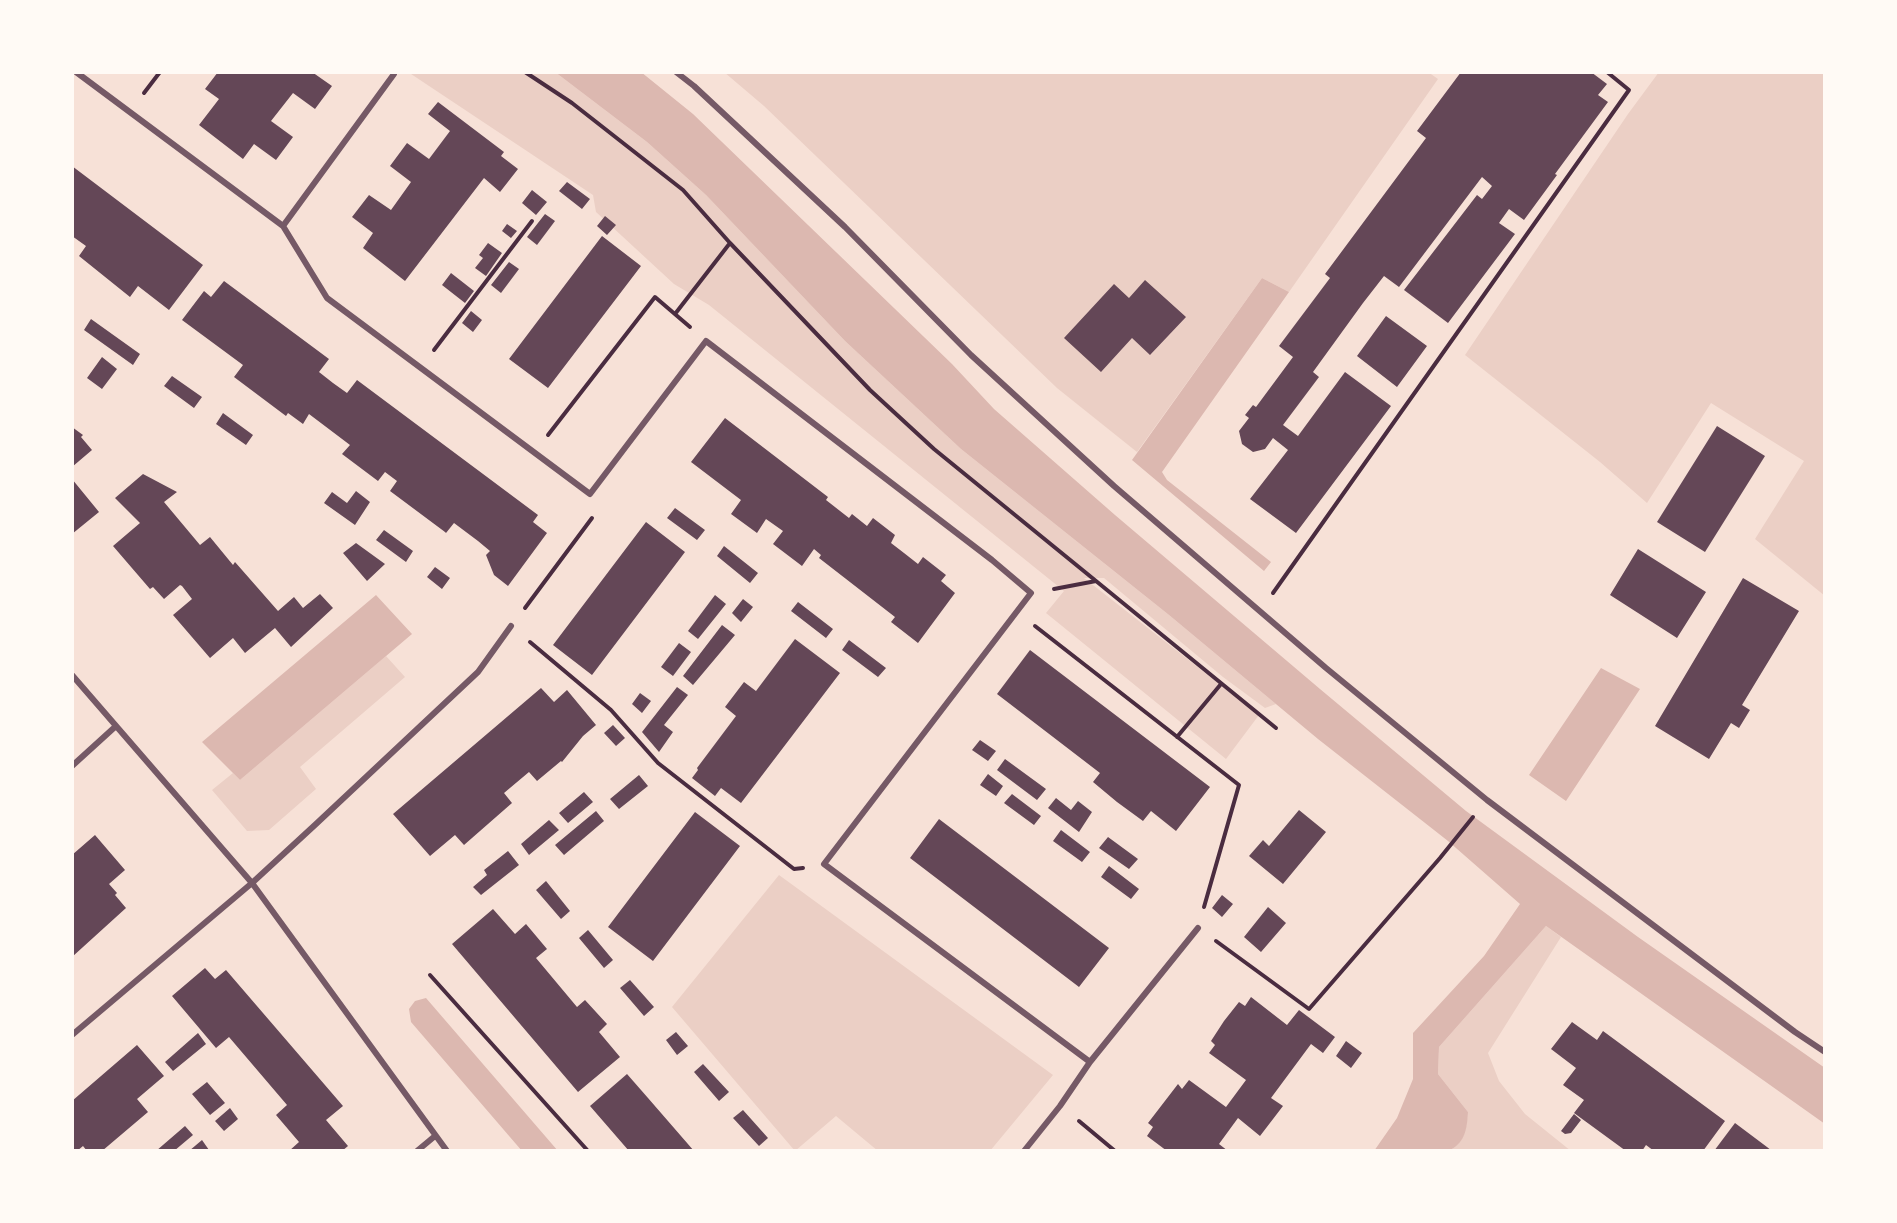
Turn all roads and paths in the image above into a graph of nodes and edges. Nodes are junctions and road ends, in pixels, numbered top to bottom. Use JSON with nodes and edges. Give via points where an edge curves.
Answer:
{"nodes":[{"id":1,"x":76,"y":72,"type":"edge"},
{"id":2,"x":525,"y":72,"type":"edge"},
{"id":3,"x":675,"y":72,"type":"edge"},
{"id":4,"x":1606,"y":72,"type":"edge"},
{"id":5,"x":394,"y":74,"type":"dead end"},
{"id":6,"x":532,"y":221,"type":"dead end"},
{"id":7,"x":283,"y":226,"type":"junction"},
{"id":8,"x":730,"y":243,"type":"junction"},
{"id":9,"x":675,"y":314,"type":"junction"},
{"id":10,"x":706,"y":341,"type":"junction"},
{"id":11,"x":420,"y":368,"type":"junction"},
{"id":12,"x":535,"y":453,"type":"junction"},
{"id":13,"x":590,"y":494,"type":"junction"},
{"id":14,"x":1096,"y":581,"type":"junction"},
{"id":15,"x":1031,"y":593,"type":"junction"},
{"id":16,"x":1260,"y":610,"type":"junction"},
{"id":17,"x":1017,"y":612,"type":"junction"},
{"id":18,"x":511,"y":626,"type":"junction"},
{"id":19,"x":72,"y":675,"type":"edge"},
{"id":20,"x":1221,"y":684,"type":"junction"},
{"id":21,"x":116,"y":726,"type":"junction"},
{"id":22,"x":1276,"y":728,"type":"dead end"},
{"id":23,"x":1177,"y":737,"type":"junction"},
{"id":24,"x":72,"y":766,"type":"edge"},
{"id":25,"x":1487,"y":800,"type":"junction"},
{"id":26,"x":824,"y":864,"type":"junction"},
{"id":27,"x":252,"y":883,"type":"junction"},
{"id":28,"x":1198,"y":928,"type":"junction"},
{"id":29,"x":430,"y":975,"type":"dead end"},
{"id":30,"x":72,"y":1035,"type":"edge"},
{"id":31,"x":1825,"y":1052,"type":"edge"},
{"id":32,"x":1090,"y":1062,"type":"junction"},
{"id":33,"x":1060,"y":1106,"type":"junction"},
{"id":34,"x":435,"y":1136,"type":"junction"},
{"id":35,"x":417,"y":1151,"type":"edge"},
{"id":36,"x":447,"y":1151,"type":"edge"},
{"id":37,"x":588,"y":1151,"type":"edge"},
{"id":38,"x":1024,"y":1151,"type":"edge"},
{"id":39,"x":1115,"y":1151,"type":"edge"}],
"edges":[{"from":1,"to":7,"type":"street"},
{"from":2,"to":8,"type":"path","via":[[683,190]]},
{"from":3,"to":16,"type":"street","via":[[845,227],[971,355],[1114,486]]},
{"from":4,"to":16,"type":"path","via":[[1629,90]]},
{"from":5,"to":7,"type":"street"},
{"from":6,"to":11,"type":"path"},
{"from":7,"to":11,"type":"street","via":[[327,298]]},
{"from":8,"to":9,"type":"path"},
{"from":8,"to":14,"type":"path","via":[[870,390],[926,442]]},
{"from":9,"to":10,"type":"path"},
{"from":9,"to":12,"type":"path","via":[[655,297]]},
{"from":10,"to":13,"type":"street"},
{"from":10,"to":15,"type":"street"},
{"from":11,"to":12,"type":"street"},
{"from":12,"to":13,"type":"street"},
{"from":13,"to":18,"type":"path","via":[[593,516]]},
{"from":14,"to":15,"type":"path"},
{"from":14,"to":20,"type":"path"},
{"from":15,"to":17,"type":"street"},
{"from":16,"to":25,"type":"street"},
{"from":17,"to":23,"type":"path"},
{"from":17,"to":26,"type":"street"},
{"from":18,"to":26,"type":"path","via":[[611,710],[658,763],[794,869]]},
{"from":18,"to":27,"type":"street","via":[[478,672]]},
{"from":19,"to":21,"type":"street"},
{"from":20,"to":22,"type":"path"},
{"from":20,"to":23,"type":"path"},
{"from":21,"to":24,"type":"street"},
{"from":21,"to":27,"type":"street"},
{"from":23,"to":28,"type":"path","via":[[1239,785]]},
{"from":25,"to":28,"type":"path","via":[[1309,1009]]},
{"from":25,"to":31,"type":"street"},
{"from":26,"to":32,"type":"street"},
{"from":27,"to":30,"type":"street"},
{"from":27,"to":34,"type":"street"},
{"from":28,"to":32,"type":"street"},
{"from":29,"to":37,"type":"path"},
{"from":32,"to":33,"type":"street"},
{"from":33,"to":38,"type":"street"},
{"from":33,"to":39,"type":"path"},
{"from":34,"to":35,"type":"street"},
{"from":34,"to":36,"type":"street"}]}
